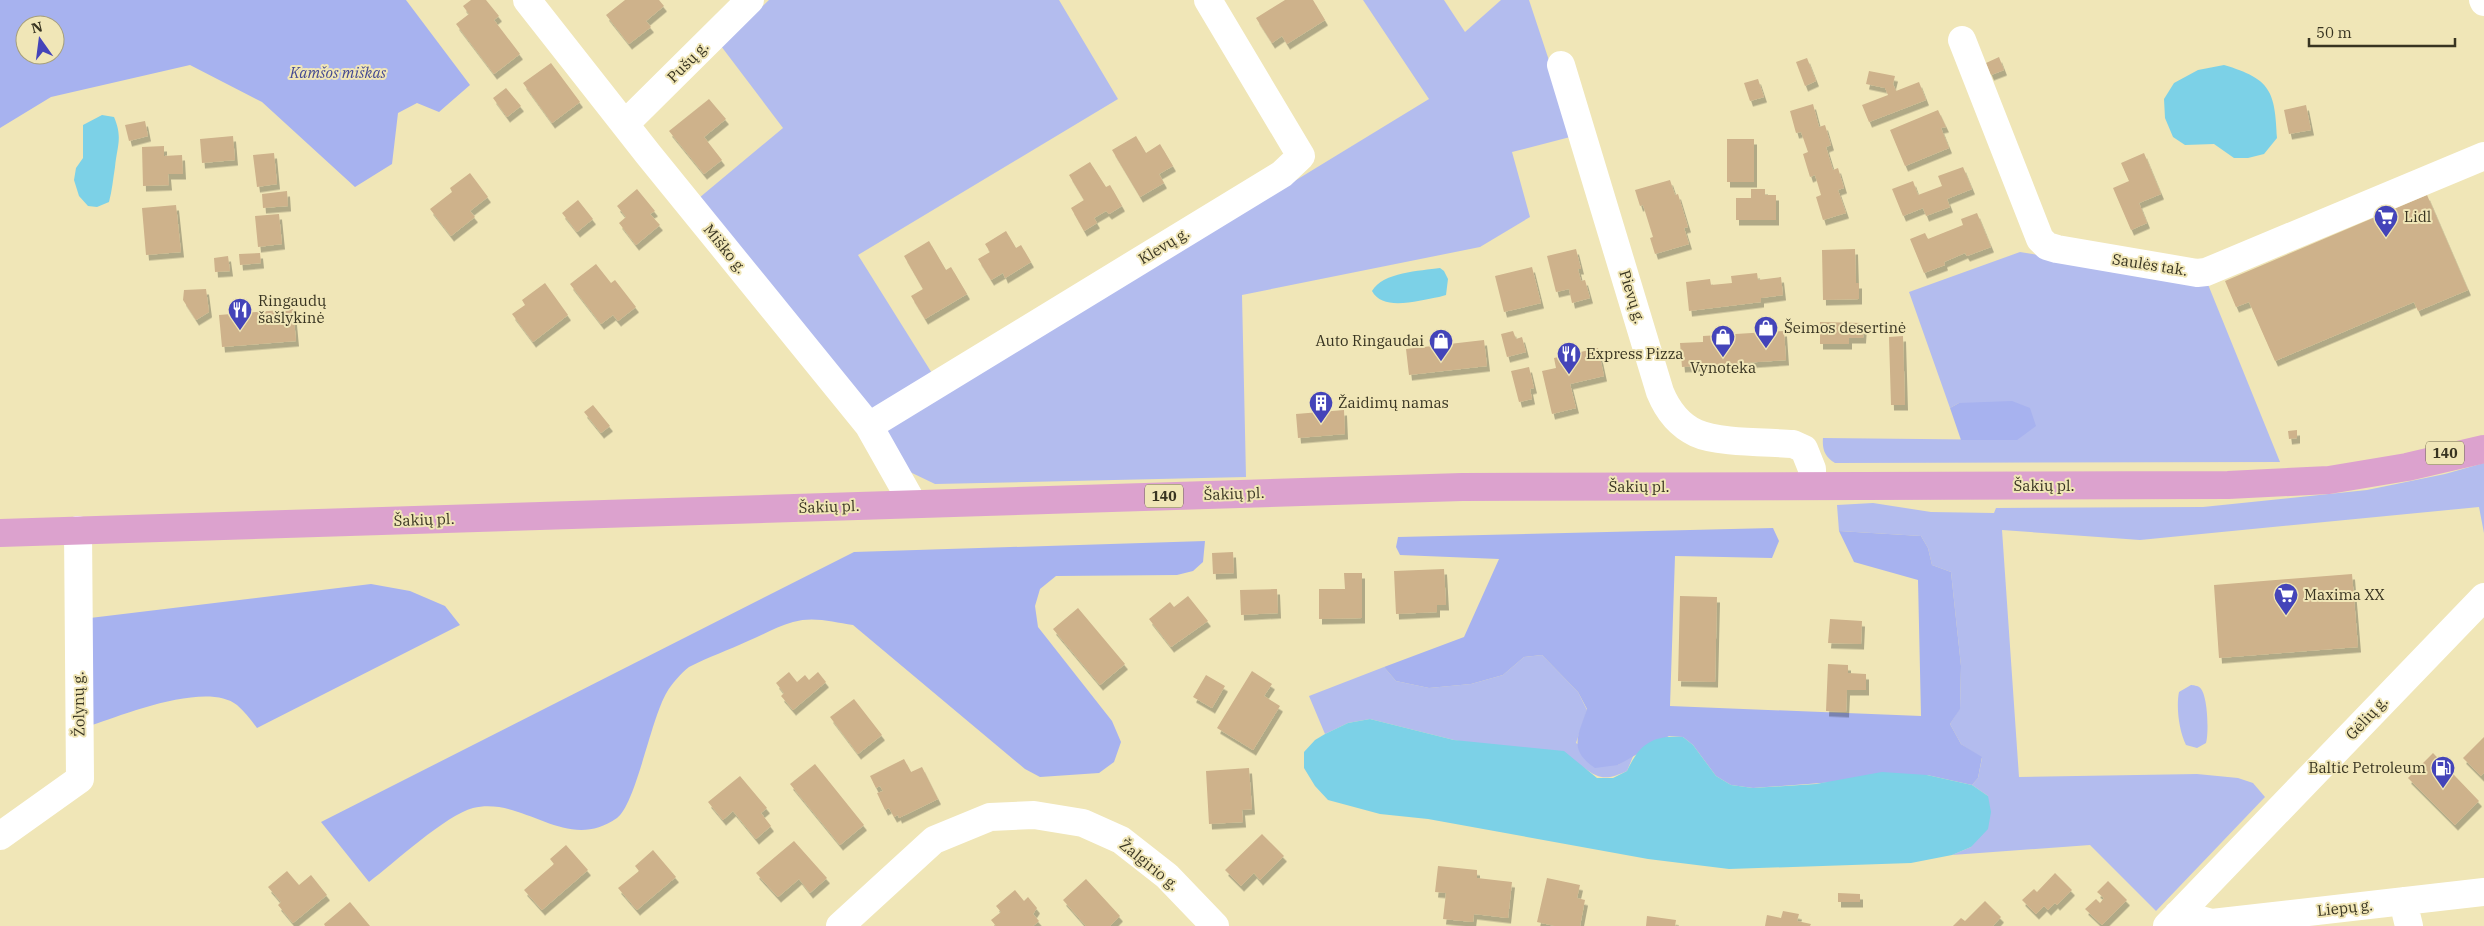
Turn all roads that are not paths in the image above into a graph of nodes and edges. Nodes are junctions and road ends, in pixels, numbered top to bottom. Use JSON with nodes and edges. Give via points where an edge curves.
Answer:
{"nodes":[{"id":1,"x":526,"y":0,"type":"edge"},
{"id":2,"x":750,"y":0,"type":"edge"},
{"id":3,"x":1208,"y":0,"type":"edge"},
{"id":4,"x":1962,"y":40,"type":"dead end"},
{"id":5,"x":1561,"y":64,"type":"dead end"},
{"id":6,"x":625,"y":124,"type":"junction"},
{"id":7,"x":2484,"y":156,"type":"edge"},
{"id":8,"x":869,"y":426,"type":"junction"},
{"id":9,"x":2484,"y":439,"type":"edge"},
{"id":10,"x":2484,"y":449,"type":"edge"},
{"id":11,"x":2407,"y":467,"type":"junction"},
{"id":12,"x":1812,"y":486,"type":"junction"},
{"id":13,"x":913,"y":504,"type":"junction"},
{"id":14,"x":78,"y":530,"type":"junction"},
{"id":15,"x":0,"y":533,"type":"edge"},
{"id":16,"x":2484,"y":597,"type":"edge"},
{"id":17,"x":0,"y":836,"type":"edge"},
{"id":18,"x":2484,"y":892,"type":"edge"},
{"id":19,"x":2406,"y":914,"type":"edge"},
{"id":20,"x":2172,"y":920,"type":"edge"},
{"id":21,"x":840,"y":926,"type":"edge"},
{"id":22,"x":1215,"y":926,"type":"edge"}],
"edges":[{"from":1,"to":6,"type":"street","name":"Miško g."},
{"from":2,"to":6,"type":"street","name":"Pušų g."},
{"from":3,"to":8,"type":"street","name":"Klevų g.","via":[[1301,156],[1282,174]]},
{"from":4,"to":7,"type":"street","name":"Saulės tak.","via":[[2040,239],[2057,250],[2206,272]]},
{"from":5,"to":12,"type":"street","name":"Pievų g.","via":[[1666,407],[1696,433],[1714,438],[1793,444],[1804,449],[1812,469]]},
{"from":6,"to":8,"type":"street","name":"Miško g."},
{"from":8,"to":13,"type":"street","name":"Miško g."},
{"from":9,"to":11,"type":"main road","name":"Šakių pl.","number":"140"},
{"from":10,"to":11,"type":"main road","name":"Šakių pl.","number":"140"},
{"from":11,"to":12,"type":"main road","name":"Šakių pl.","number":"140","via":[[2329,480],[2228,484]]},
{"from":12,"to":13,"type":"main road","name":"Šakių pl.","number":"140","via":[[1462,487]]},
{"from":13,"to":14,"type":"main road","name":"Šakių pl.","number":"140"},
{"from":14,"to":15,"type":"main road","name":"Šakių pl.","number":"140"},
{"from":14,"to":17,"type":"street","name":"Žolynų g.","via":[[80,779]]},
{"from":16,"to":20,"type":"street","name":"Gėlių g."},
{"from":18,"to":19,"type":"street","name":"Liepų g."},
{"from":19,"to":20,"type":"street","name":"Liepų g.","via":[[2212,923]]},
{"from":21,"to":22,"type":"street","name":"Žalgirio g.","via":[[934,840],[990,817],[1034,815],[1083,823],[1121,840],[1167,876]]}]}
